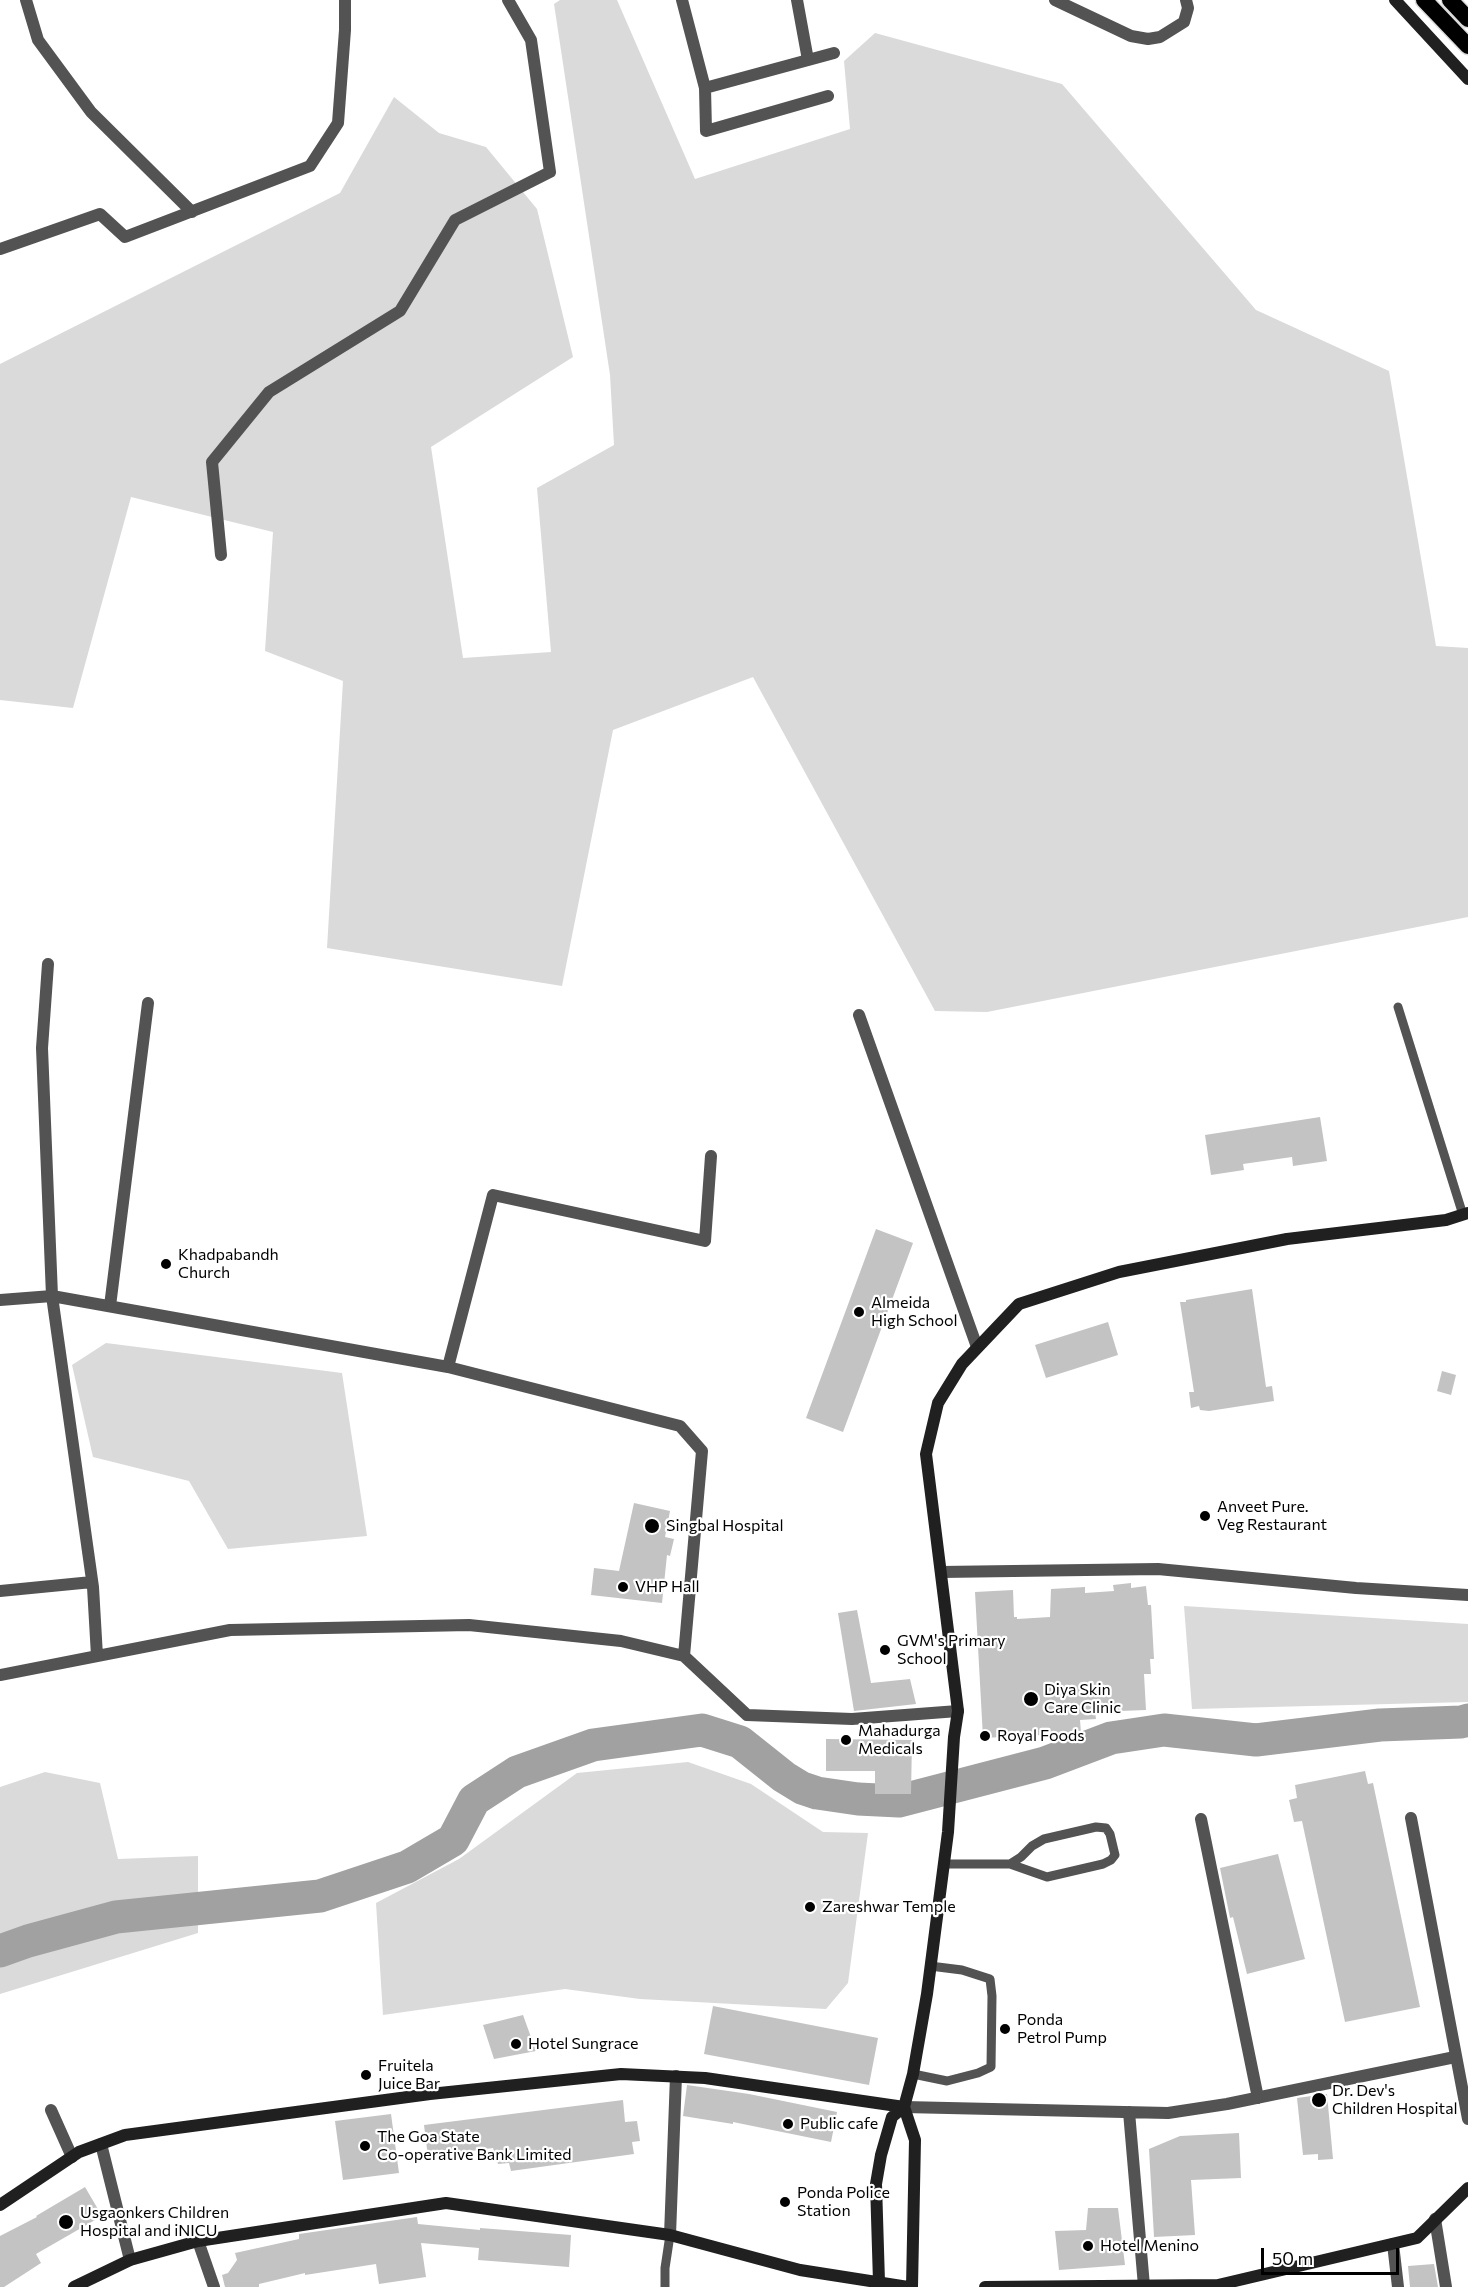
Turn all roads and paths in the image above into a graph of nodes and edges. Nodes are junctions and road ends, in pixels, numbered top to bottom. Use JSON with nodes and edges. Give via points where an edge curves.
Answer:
{"nodes":[{"id":1,"x":26,"y":0,"type":"edge"},
{"id":2,"x":345,"y":0,"type":"edge"},
{"id":3,"x":508,"y":0,"type":"edge"},
{"id":4,"x":682,"y":0,"type":"edge"},
{"id":5,"x":797,"y":0,"type":"edge"},
{"id":6,"x":1055,"y":0,"type":"edge"},
{"id":7,"x":1186,"y":0,"type":"edge"},
{"id":8,"x":1395,"y":0,"type":"edge"},
{"id":9,"x":1424,"y":0,"type":"edge"},
{"id":10,"x":1450,"y":0,"type":"edge"},
{"id":11,"x":1468,"y":19,"type":"edge"},
{"id":12,"x":1468,"y":46,"type":"edge"},
{"id":13,"x":834,"y":53,"type":"dead end"},
{"id":14,"x":808,"y":60,"type":"junction"},
{"id":15,"x":1468,"y":79,"type":"edge"},
{"id":16,"x":705,"y":88,"type":"junction"},
{"id":17,"x":828,"y":96,"type":"dead end"},
{"id":18,"x":192,"y":212,"type":"junction"},
{"id":19,"x":0,"y":249,"type":"edge"},
{"id":20,"x":221,"y":555,"type":"dead end"},
{"id":21,"x":48,"y":964,"type":"dead end"},
{"id":22,"x":148,"y":1003,"type":"dead end"},
{"id":23,"x":1398,"y":1007,"type":"dead end"},
{"id":24,"x":860,"y":1015,"type":"dead end"},
{"id":25,"x":711,"y":1156,"type":"dead end"},
{"id":26,"x":1466,"y":1214,"type":"edge"},
{"id":27,"x":52,"y":1296,"type":"junction"},
{"id":28,"x":0,"y":1299,"type":"edge"},
{"id":29,"x":110,"y":1306,"type":"junction"},
{"id":30,"x":977,"y":1347,"type":"junction"},
{"id":31,"x":448,"y":1367,"type":"junction"},
{"id":32,"x":940,"y":1572,"type":"junction"},
{"id":33,"x":92,"y":1582,"type":"junction"},
{"id":34,"x":0,"y":1591,"type":"edge"},
{"id":35,"x":1468,"y":1595,"type":"edge"},
{"id":36,"x":97,"y":1656,"type":"junction"},
{"id":37,"x":684,"y":1656,"type":"junction"},
{"id":38,"x":0,"y":1675,"type":"edge"},
{"id":39,"x":958,"y":1711,"type":"junction"},
{"id":40,"x":1411,"y":1818,"type":"dead end"},
{"id":41,"x":1201,"y":1819,"type":"dead end"},
{"id":42,"x":944,"y":1864,"type":"junction"},
{"id":43,"x":1010,"y":1864,"type":"junction"},
{"id":44,"x":930,"y":1966,"type":"junction"},
{"id":45,"x":1455,"y":2057,"type":"junction"},
{"id":46,"x":913,"y":2074,"type":"junction"},
{"id":47,"x":676,"y":2076,"type":"junction"},
{"id":48,"x":1258,"y":2098,"type":"junction"},
{"id":49,"x":904,"y":2107,"type":"junction"},
{"id":50,"x":51,"y":2110,"type":"dead end"},
{"id":51,"x":1129,"y":2112,"type":"junction"},
{"id":52,"x":1468,"y":2119,"type":"edge"},
{"id":53,"x":101,"y":2144,"type":"junction"},
{"id":54,"x":72,"y":2157,"type":"junction"},
{"id":55,"x":1468,"y":2188,"type":"edge"},
{"id":56,"x":0,"y":2205,"type":"edge"},
{"id":57,"x":1435,"y":2219,"type":"junction"},
{"id":58,"x":670,"y":2235,"type":"junction"},
{"id":59,"x":198,"y":2241,"type":"junction"},
{"id":60,"x":1393,"y":2244,"type":"junction"},
{"id":61,"x":130,"y":2260,"type":"junction"},
{"id":62,"x":879,"y":2282,"type":"junction"},
{"id":63,"x":1106,"y":2286,"type":"edge"},
{"id":64,"x":1144,"y":2286,"type":"edge"},
{"id":65,"x":74,"y":2287,"type":"edge"},
{"id":66,"x":214,"y":2287,"type":"edge"},
{"id":67,"x":664,"y":2287,"type":"edge"},
{"id":68,"x":910,"y":2287,"type":"edge"},
{"id":69,"x":985,"y":2287,"type":"edge"},
{"id":70,"x":1398,"y":2287,"type":"edge"},
{"id":71,"x":1446,"y":2287,"type":"edge"}],
"edges":[{"from":1,"to":18,"type":"street","via":[[38,40],[91,112]]},
{"from":2,"to":18,"type":"street","via":[[338,123],[310,166]]},
{"from":3,"to":20,"type":"street","via":[[531,40],[550,172],[455,220],[400,311],[268,392],[212,462]]},
{"from":4,"to":16,"type":"street"},
{"from":5,"to":14,"type":"street"},
{"from":6,"to":7,"type":"street","via":[[1131,36],[1148,39],[1160,37],[1184,22]]},
{"from":8,"to":15,"type":"main road"},
{"from":9,"to":12,"type":"highway"},
{"from":10,"to":11,"type":"highway"},
{"from":13,"to":14,"type":"street"},
{"from":14,"to":16,"type":"street"},
{"from":16,"to":17,"type":"street","via":[[706,131]]},
{"from":18,"to":19,"type":"street","via":[[125,237],[100,214]]},
{"from":21,"to":27,"type":"street","via":[[42,1048]]},
{"from":22,"to":29,"type":"street"},
{"from":23,"to":26,"type":"lane"},
{"from":24,"to":30,"type":"street"},
{"from":25,"to":31,"type":"street","via":[[705,1241],[493,1195]]},
{"from":26,"to":30,"type":"main road","via":[[1446,1220],[1287,1239],[1119,1272],[1020,1304]]},
{"from":27,"to":28,"type":"street"},
{"from":27,"to":29,"type":"street"},
{"from":27,"to":33,"type":"street"},
{"from":29,"to":31,"type":"street"},
{"from":30,"to":32,"type":"main road","via":[[938,1403],[926,1454]]},
{"from":31,"to":37,"type":"street","via":[[680,1426],[702,1451]]},
{"from":32,"to":35,"type":"street","via":[[1158,1569]]},
{"from":32,"to":39,"type":"main road"},
{"from":33,"to":34,"type":"street"},
{"from":33,"to":36,"type":"street"},
{"from":36,"to":37,"type":"street","via":[[230,1630],[469,1625],[621,1641]]},
{"from":36,"to":38,"type":"street"},
{"from":37,"to":39,"type":"street","via":[[747,1715],[852,1719]]},
{"from":39,"to":42,"type":"main road"},
{"from":40,"to":45,"type":"street"},
{"from":41,"to":48,"type":"street"},
{"from":42,"to":43,"type":"lane"},
{"from":42,"to":44,"type":"main road"},
{"from":43,"to":43,"type":"lane","via":[[1044,1839],[1096,1827],[1106,1828],[1115,1855],[1103,1864],[1047,1877]]},
{"from":44,"to":46,"type":"main road"},
{"from":44,"to":46,"type":"lane","via":[[990,1979],[991,2067],[947,2081]]},
{"from":45,"to":48,"type":"street"},
{"from":45,"to":52,"type":"street"},
{"from":46,"to":49,"type":"main road"},
{"from":47,"to":49,"type":"main road"},
{"from":47,"to":53,"type":"main road","via":[[621,2074],[430,2094],[125,2134]]},
{"from":47,"to":58,"type":"street"},
{"from":48,"to":51,"type":"street","via":[[1168,2113]]},
{"from":49,"to":51,"type":"street"},
{"from":49,"to":62,"type":"main road","via":[[892,2117],[880,2155],[876,2184]]},
{"from":49,"to":68,"type":"main road","via":[[915,2140]]},
{"from":50,"to":54,"type":"street"},
{"from":51,"to":64,"type":"street"},
{"from":53,"to":54,"type":"main road"},
{"from":53,"to":61,"type":"street"},
{"from":54,"to":56,"type":"main road"},
{"from":55,"to":57,"type":"main road"},
{"from":57,"to":60,"type":"main road","via":[[1417,2238]]},
{"from":57,"to":71,"type":"street"},
{"from":58,"to":59,"type":"main road","via":[[446,2203]]},
{"from":58,"to":62,"type":"main road","via":[[800,2270]]},
{"from":58,"to":67,"type":"lane"},
{"from":59,"to":61,"type":"main road"},
{"from":59,"to":66,"type":"street"},
{"from":60,"to":64,"type":"main road","via":[[1218,2285]]},
{"from":60,"to":70,"type":"street"},
{"from":61,"to":65,"type":"main road"},
{"from":62,"to":68,"type":"main road"},
{"from":63,"to":64,"type":"main road"},
{"from":63,"to":69,"type":"main road"}]}
